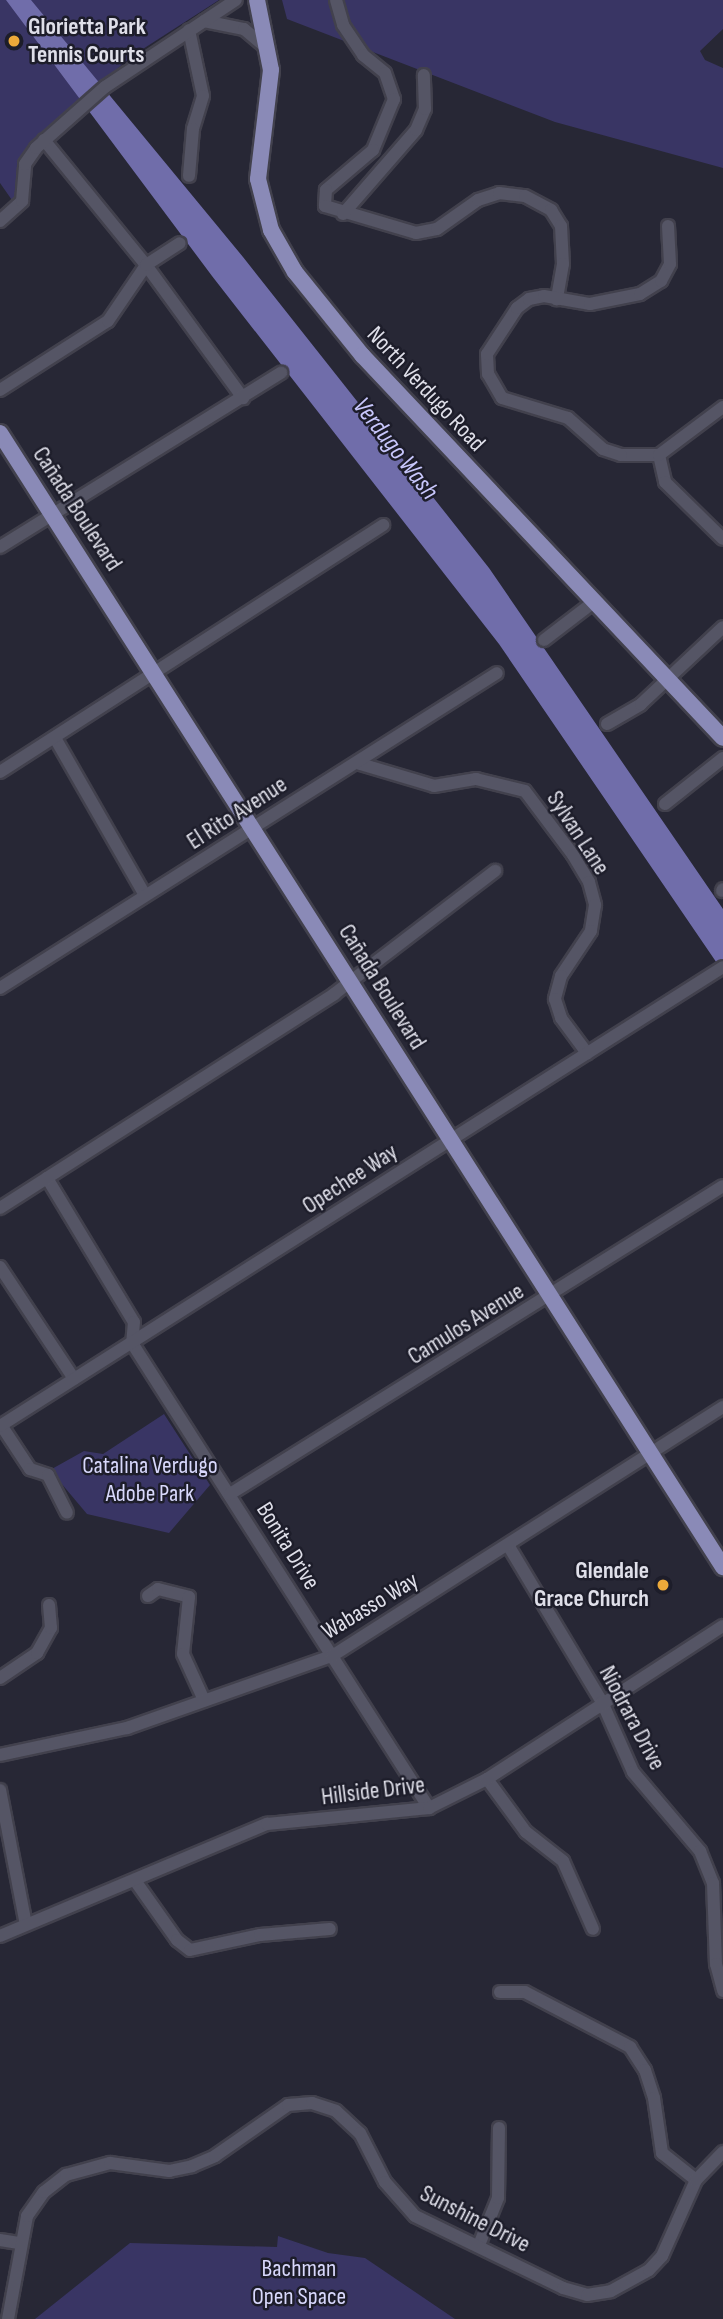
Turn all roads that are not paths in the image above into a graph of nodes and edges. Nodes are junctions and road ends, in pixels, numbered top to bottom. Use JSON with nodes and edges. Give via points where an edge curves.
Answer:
{"nodes":[{"id":1,"x":236,"y":0,"type":"edge"},
{"id":2,"x":257,"y":0,"type":"edge"},
{"id":3,"x":336,"y":0,"type":"edge"},
{"id":4,"x":204,"y":21,"type":"junction"},
{"id":5,"x":189,"y":30,"type":"junction"},
{"id":6,"x":270,"y":51,"type":"junction"},
{"id":7,"x":424,"y":75,"type":"dead end"},
{"id":8,"x":44,"y":140,"type":"junction"},
{"id":9,"x":189,"y":177,"type":"dead end"},
{"id":10,"x":343,"y":214,"type":"junction"},
{"id":11,"x":0,"y":222,"type":"edge"},
{"id":12,"x":668,"y":226,"type":"dead end"},
{"id":13,"x":180,"y":243,"type":"dead end"},
{"id":14,"x":146,"y":265,"type":"junction"},
{"id":15,"x":557,"y":299,"type":"junction"},
{"id":16,"x":281,"y":373,"type":"dead end"},
{"id":17,"x":0,"y":390,"type":"edge"},
{"id":18,"x":243,"y":398,"type":"junction"},
{"id":19,"x":723,"y":407,"type":"edge"},
{"id":20,"x":0,"y":433,"type":"edge"},
{"id":21,"x":659,"y":455,"type":"junction"},
{"id":22,"x":53,"y":513,"type":"junction"},
{"id":23,"x":383,"y":525,"type":"dead end"},
{"id":24,"x":723,"y":540,"type":"edge"},
{"id":25,"x":0,"y":547,"type":"edge"},
{"id":26,"x":595,"y":601,"type":"junction"},
{"id":27,"x":723,"y":626,"type":"edge"},
{"id":28,"x":544,"y":640,"type":"dead end"},
{"id":29,"x":152,"y":672,"type":"junction"},
{"id":30,"x":497,"y":673,"type":"dead end"},
{"id":31,"x":670,"y":679,"type":"junction"},
{"id":32,"x":607,"y":724,"type":"dead end"},
{"id":33,"x":55,"y":738,"type":"junction"},
{"id":34,"x":723,"y":738,"type":"edge"},
{"id":35,"x":723,"y":758,"type":"edge"},
{"id":36,"x":357,"y":762,"type":"junction"},
{"id":37,"x":0,"y":772,"type":"edge"},
{"id":38,"x":665,"y":804,"type":"dead end"},
{"id":39,"x":252,"y":827,"type":"junction"},
{"id":40,"x":495,"y":871,"type":"dead end"},
{"id":41,"x":145,"y":895,"type":"junction"},
{"id":42,"x":721,"y":968,"type":"edge"},
{"id":43,"x":351,"y":980,"type":"junction"},
{"id":44,"x":0,"y":988,"type":"edge"},
{"id":45,"x":587,"y":1053,"type":"junction"},
{"id":46,"x":452,"y":1140,"type":"junction"},
{"id":47,"x":47,"y":1178,"type":"junction"},
{"id":48,"x":723,"y":1186,"type":"edge"},
{"id":49,"x":0,"y":1208,"type":"edge"},
{"id":50,"x":0,"y":1267,"type":"edge"},
{"id":51,"x":552,"y":1296,"type":"junction"},
{"id":52,"x":132,"y":1343,"type":"junction"},
{"id":53,"x":74,"y":1379,"type":"junction"},
{"id":54,"x":723,"y":1407,"type":"edge"},
{"id":55,"x":1,"y":1426,"type":"edge"},
{"id":56,"x":650,"y":1453,"type":"junction"},
{"id":57,"x":230,"y":1494,"type":"junction"},
{"id":58,"x":67,"y":1513,"type":"dead end"},
{"id":59,"x":508,"y":1545,"type":"junction"},
{"id":60,"x":723,"y":1567,"type":"edge"},
{"id":61,"x":148,"y":1595,"type":"dead end"},
{"id":62,"x":49,"y":1605,"type":"dead end"},
{"id":63,"x":723,"y":1626,"type":"edge"},
{"id":64,"x":332,"y":1656,"type":"junction"},
{"id":65,"x":0,"y":1678,"type":"edge"},
{"id":66,"x":204,"y":1700,"type":"junction"},
{"id":67,"x":602,"y":1702,"type":"junction"},
{"id":68,"x":0,"y":1755,"type":"edge"},
{"id":69,"x":486,"y":1779,"type":"junction"},
{"id":70,"x":0,"y":1790,"type":"edge"},
{"id":71,"x":429,"y":1808,"type":"junction"},
{"id":72,"x":136,"y":1882,"type":"junction"},
{"id":73,"x":26,"y":1925,"type":"junction"},
{"id":74,"x":330,"y":1929,"type":"dead end"},
{"id":75,"x":593,"y":1929,"type":"dead end"},
{"id":76,"x":0,"y":1936,"type":"edge"},
{"id":77,"x":722,"y":1987,"type":"edge"},
{"id":78,"x":500,"y":1992,"type":"dead end"},
{"id":79,"x":499,"y":2128,"type":"dead end"},
{"id":80,"x":723,"y":2152,"type":"edge"},
{"id":81,"x":696,"y":2180,"type":"junction"},
{"id":82,"x":0,"y":2240,"type":"edge"},
{"id":83,"x":19,"y":2244,"type":"junction"},
{"id":84,"x":479,"y":2245,"type":"junction"},
{"id":85,"x":8,"y":2319,"type":"edge"}],
"edges":[{"from":1,"to":4,"type":"street"},
{"from":2,"to":6,"type":"main road","name":"North Verdugo Road"},
{"from":3,"to":10,"type":"street","via":[[343,25],[363,55],[385,73],[394,99],[373,149],[323,193],[325,206]]},
{"from":4,"to":5,"type":"street"},
{"from":4,"to":6,"type":"street","via":[[244,29]]},
{"from":5,"to":8,"type":"street","via":[[105,87]]},
{"from":5,"to":9,"type":"street","via":[[203,96],[193,129]]},
{"from":6,"to":26,"type":"main road","name":"North Verdugo Road","via":[[271,93],[258,179],[282,252],[310,294],[362,355]]},
{"from":7,"to":10,"type":"street","via":[[422,118],[395,157]]},
{"from":8,"to":11,"type":"street","via":[[25,164],[18,210]]},
{"from":8,"to":14,"type":"street"},
{"from":10,"to":15,"type":"street","via":[[416,233],[437,229],[478,200],[499,193],[525,196],[551,210],[561,226],[563,264]]},
{"from":12,"to":15,"type":"street","via":[[670,264],[661,281],[640,294],[590,304]]},
{"from":13,"to":14,"type":"street"},
{"from":14,"to":17,"type":"street","via":[[108,321]]},
{"from":14,"to":18,"type":"street"},
{"from":15,"to":21,"type":"street","via":[[529,299],[517,308],[486,354],[488,374],[502,398],[568,418],[603,449],[621,455]]},
{"from":16,"to":18,"type":"street"},
{"from":18,"to":22,"type":"street"},
{"from":19,"to":21,"type":"street"},
{"from":20,"to":22,"type":"main road","name":"Cañada Boulevard"},
{"from":21,"to":24,"type":"street","via":[[665,482]]},
{"from":22,"to":25,"type":"street"},
{"from":22,"to":29,"type":"main road","name":"Cañada Boulevard"},
{"from":23,"to":29,"type":"street"},
{"from":26,"to":28,"type":"street"},
{"from":26,"to":31,"type":"main road","name":"North Verdugo Road"},
{"from":27,"to":31,"type":"street"},
{"from":29,"to":33,"type":"street"},
{"from":29,"to":39,"type":"main road","name":"Cañada Boulevard"},
{"from":30,"to":36,"type":"street","name":"El Rito Avenue"},
{"from":31,"to":32,"type":"street"},
{"from":31,"to":34,"type":"main road","name":"North Verdugo Road"},
{"from":33,"to":37,"type":"street"},
{"from":33,"to":41,"type":"street"},
{"from":35,"to":38,"type":"street"},
{"from":36,"to":39,"type":"street","name":"El Rito Avenue"},
{"from":36,"to":45,"type":"street","name":"Sylvan Lane","via":[[434,786],[476,779],[525,791],[573,855],[589,882],[595,905],[591,931],[561,976],[555,999],[561,1018]]},
{"from":39,"to":41,"type":"street","name":"El Rito Avenue"},
{"from":39,"to":43,"type":"main road","name":"Cañada Boulevard"},
{"from":40,"to":43,"type":"street"},
{"from":41,"to":44,"type":"street","name":"El Rito Avenue"},
{"from":42,"to":45,"type":"street","name":"Opechee Way"},
{"from":43,"to":46,"type":"main road","name":"Cañada Boulevard"},
{"from":43,"to":47,"type":"street"},
{"from":45,"to":46,"type":"street","name":"Opechee Way"},
{"from":46,"to":51,"type":"main road","name":"Cañada Boulevard"},
{"from":46,"to":52,"type":"street","name":"Opechee Way"},
{"from":47,"to":49,"type":"street"},
{"from":47,"to":52,"type":"street","via":[[134,1322]]},
{"from":48,"to":51,"type":"street","name":"Camulos Avenue"},
{"from":50,"to":53,"type":"street"},
{"from":51,"to":56,"type":"main road","name":"Cañada Boulevard"},
{"from":51,"to":57,"type":"street","name":"Camulos Avenue"},
{"from":52,"to":53,"type":"street","name":"Opechee Way"},
{"from":52,"to":57,"type":"street","name":"Bonita Drive"},
{"from":53,"to":55,"type":"street","name":"Opechee Way"},
{"from":54,"to":56,"type":"street","name":"Wabasso Way"},
{"from":55,"to":58,"type":"street","via":[[30,1469],[48,1475]]},
{"from":56,"to":59,"type":"street","name":"Wabasso Way"},
{"from":56,"to":60,"type":"main road","name":"Cañada Boulevard"},
{"from":57,"to":64,"type":"street","name":"Bonita Drive"},
{"from":59,"to":64,"type":"street","name":"Wabasso Way"},
{"from":59,"to":67,"type":"street","name":"Niodrara Drive"},
{"from":61,"to":66,"type":"street","via":[[158,1589],[189,1597],[183,1654]]},
{"from":62,"to":65,"type":"street","via":[[51,1628],[37,1653]]},
{"from":63,"to":67,"type":"street","name":"Hillside Drive"},
{"from":64,"to":66,"type":"street","name":"Wabasso Way"},
{"from":64,"to":71,"type":"street","name":"Bonita Drive"},
{"from":66,"to":68,"type":"street","name":"Wabasso Way","via":[[127,1728]]},
{"from":67,"to":69,"type":"street","name":"Hillside Drive"},
{"from":67,"to":77,"type":"street","name":"Niodrara Drive","via":[[633,1772],[704,1861],[713,1883]]},
{"from":69,"to":71,"type":"street","name":"Hillside Drive"},
{"from":69,"to":75,"type":"street","via":[[526,1832],[563,1861]]},
{"from":70,"to":73,"type":"street"},
{"from":71,"to":72,"type":"street","name":"Hillside Drive","via":[[267,1824]]},
{"from":72,"to":73,"type":"street","name":"Hillside Drive"},
{"from":72,"to":74,"type":"street","via":[[177,1940],[190,1950],[260,1935]]},
{"from":73,"to":76,"type":"street","name":"Hillside Drive"},
{"from":78,"to":81,"type":"street","via":[[525,1992],[630,2047],[645,2070],[654,2098],[662,2153]]},
{"from":79,"to":84,"type":"street","via":[[498,2198]]},
{"from":80,"to":81,"type":"street","name":"Sunshine Drive"},
{"from":81,"to":84,"type":"street","name":"Sunshine Drive","via":[[662,2256],[649,2270],[611,2291],[587,2295],[563,2288]]},
{"from":82,"to":83,"type":"street"},
{"from":83,"to":84,"type":"street","name":"Sunshine Drive","via":[[27,2216],[44,2192],[66,2175],[110,2163],[169,2171],[192,2165],[215,2155],[271,2113],[288,2105],[312,2103],[336,2111],[360,2133],[386,2182],[415,2216]]},
{"from":83,"to":85,"type":"street","name":"Sunshine Drive"}]}
